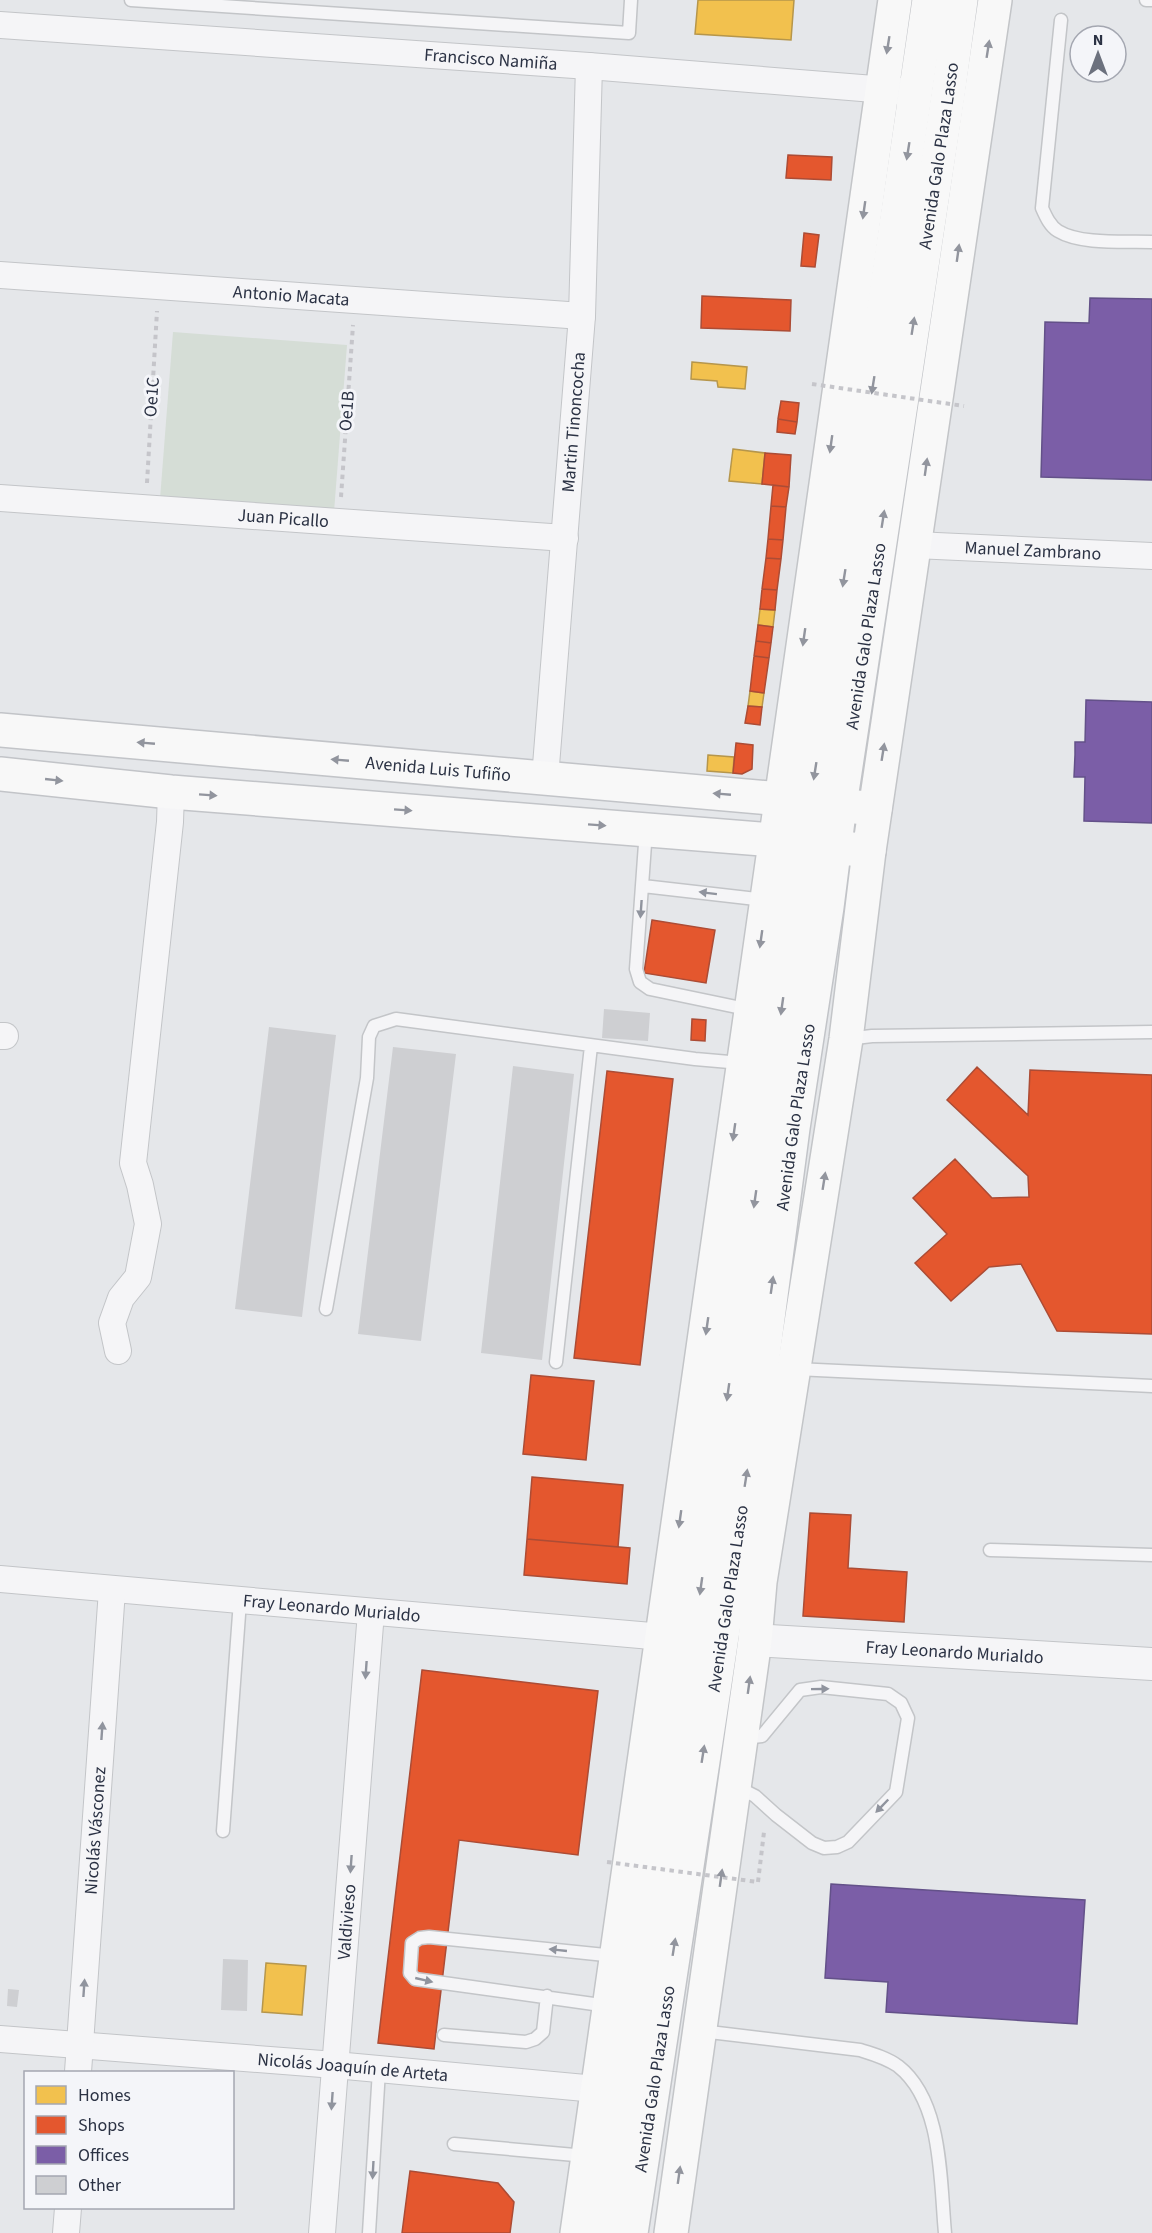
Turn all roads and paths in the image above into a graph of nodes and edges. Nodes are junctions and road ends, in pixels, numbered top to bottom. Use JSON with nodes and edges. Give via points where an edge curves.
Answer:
{"nodes":[{"id":1,"x":131,"y":0,"type":"edge"},
{"id":2,"x":631,"y":0,"type":"edge"},
{"id":3,"x":895,"y":0,"type":"edge"},
{"id":4,"x":929,"y":0,"type":"edge"},
{"id":5,"x":961,"y":0,"type":"edge"},
{"id":6,"x":995,"y":0,"type":"edge"},
{"id":7,"x":1146,"y":0,"type":"edge"},
{"id":8,"x":1152,"y":0,"type":"edge"},
{"id":9,"x":1061,"y":20,"type":"dead end"},
{"id":10,"x":0,"y":25,"type":"edge"},
{"id":11,"x":589,"y":66,"type":"junction"},
{"id":12,"x":881,"y":89,"type":"junction"},
{"id":13,"x":932,"y":94,"type":"junction"},
{"id":14,"x":980,"y":98,"type":"junction"},
{"id":15,"x":1152,"y":242,"type":"edge"},
{"id":16,"x":0,"y":275,"type":"edge"},
{"id":17,"x":159,"y":286,"type":"junction"},
{"id":18,"x":355,"y":300,"type":"junction"},
{"id":19,"x":582,"y":316,"type":"junction"},
{"id":20,"x":812,"y":384,"type":"dead end"},
{"id":21,"x":964,"y":406,"type":"dead end"},
{"id":22,"x":0,"y":498,"type":"edge"},
{"id":23,"x":145,"y":507,"type":"junction"},
{"id":24,"x":339,"y":523,"type":"junction"},
{"id":25,"x":565,"y":538,"type":"junction"},
{"id":26,"x":915,"y":545,"type":"junction"},
{"id":27,"x":1152,"y":556,"type":"edge"},
{"id":28,"x":0,"y":730,"type":"edge"},
{"id":29,"x":0,"y":774,"type":"edge"},
{"id":30,"x":545,"y":778,"type":"junction"},
{"id":31,"x":171,"y":792,"type":"junction"},
{"id":32,"x":810,"y":802,"type":"junction"},
{"id":33,"x":875,"y":809,"type":"junction"},
{"id":34,"x":646,"y":829,"type":"junction"},
{"id":35,"x":805,"y":844,"type":"junction"},
{"id":36,"x":868,"y":851,"type":"junction"},
{"id":37,"x":643,"y":886,"type":"junction"},
{"id":38,"x":766,"y":900,"type":"junction"},
{"id":39,"x":751,"y":1010,"type":"junction"},
{"id":40,"x":1152,"y":1032,"type":"edge"},
{"id":41,"x":846,"y":1039,"type":"junction"},
{"id":42,"x":591,"y":1046,"type":"junction"},
{"id":43,"x":743,"y":1063,"type":"junction"},
{"id":44,"x":326,"y":1309,"type":"dead end"},
{"id":45,"x":118,"y":1351,"type":"dead end"},
{"id":46,"x":556,"y":1362,"type":"dead end"},
{"id":47,"x":794,"y":1369,"type":"junction"},
{"id":48,"x":1152,"y":1386,"type":"edge"},
{"id":49,"x":990,"y":1550,"type":"dead end"},
{"id":50,"x":1152,"y":1555,"type":"edge"},
{"id":51,"x":0,"y":1579,"type":"edge"},
{"id":52,"x":112,"y":1590,"type":"junction"},
{"id":53,"x":240,"y":1601,"type":"junction"},
{"id":54,"x":370,"y":1612,"type":"junction"},
{"id":55,"x":663,"y":1637,"type":"junction"},
{"id":56,"x":755,"y":1640,"type":"junction"},
{"id":57,"x":1152,"y":1664,"type":"edge"},
{"id":58,"x":742,"y":1738,"type":"junction"},
{"id":59,"x":734,"y":1786,"type":"junction"},
{"id":60,"x":223,"y":1831,"type":"dead end"},
{"id":61,"x":607,"y":1862,"type":"dead end"},
{"id":62,"x":758,"y":1882,"type":"dead end"},
{"id":63,"x":616,"y":1956,"type":"junction"},
{"id":64,"x":547,"y":1996,"type":"junction"},
{"id":65,"x":609,"y":2006,"type":"junction"},
{"id":66,"x":700,"y":2031,"type":"junction"},
{"id":67,"x":444,"y":2035,"type":"dead end"},
{"id":68,"x":0,"y":2039,"type":"edge"},
{"id":69,"x":79,"y":2046,"type":"junction"},
{"id":70,"x":335,"y":2065,"type":"junction"},
{"id":71,"x":379,"y":2070,"type":"junction"},
{"id":72,"x":78,"y":2071,"type":"edge"},
{"id":73,"x":596,"y":2089,"type":"junction"},
{"id":74,"x":454,"y":2144,"type":"dead end"},
{"id":75,"x":587,"y":2157,"type":"junction"},
{"id":76,"x":68,"y":2209,"type":"edge"},
{"id":77,"x":66,"y":2233,"type":"edge"},
{"id":78,"x":322,"y":2233,"type":"edge"},
{"id":79,"x":369,"y":2233,"type":"edge"},
{"id":80,"x":577,"y":2233,"type":"edge"},
{"id":81,"x":605,"y":2233,"type":"edge"},
{"id":82,"x":631,"y":2233,"type":"edge"},
{"id":83,"x":671,"y":2233,"type":"edge"},
{"id":84,"x":945,"y":2233,"type":"edge"}],
"edges":[{"from":1,"to":2,"type":"lane","via":[[629,33]]},
{"from":3,"to":12,"type":"main road","name":"Avenida Galo Plaza Lasso","one_way":true},
{"from":4,"to":13,"type":"main road","name":"Avenida Galo Plaza Lasso"},
{"from":5,"to":13,"type":"main road","name":"Avenida Galo Plaza Lasso"},
{"from":14,"to":6,"type":"main road","name":"Avenida Galo Plaza Lasso","one_way":true},
{"from":7,"to":8,"type":"lane"},
{"from":9,"to":15,"type":"lane","via":[[1042,208],[1057,231],[1077,239]]},
{"from":10,"to":11,"type":"street","name":"Francisco Namiña"},
{"from":11,"to":12,"type":"street","name":"Francisco Namiña"},
{"from":11,"to":19,"type":"street","name":"Martin Tinoncocha"},
{"from":12,"to":13,"type":"street","name":"Francisco Namiña"},
{"from":12,"to":32,"type":"main road","name":"Avenida Galo Plaza Lasso","one_way":true},
{"from":13,"to":14,"type":"street","name":"Francisco Namiña"},
{"from":13,"to":32,"type":"main road","name":"Avenida Galo Plaza Lasso"},
{"from":26,"to":14,"type":"main road","name":"Avenida Galo Plaza Lasso","one_way":true},
{"from":16,"to":17,"type":"street","name":"Antonio Macata"},
{"from":17,"to":18,"type":"street","name":"Antonio Macata"},
{"from":17,"to":23,"type":"path","name":"Oe1C"},
{"from":18,"to":19,"type":"street","name":"Antonio Macata"},
{"from":18,"to":24,"type":"path","name":"Oe1B"},
{"from":19,"to":25,"type":"street","name":"Martin Tinoncocha"},
{"from":20,"to":21,"type":"path","bridge":true},
{"from":22,"to":23,"type":"street","name":"Juan Picallo"},
{"from":23,"to":24,"type":"street","name":"Juan Picallo"},
{"from":24,"to":25,"type":"street","name":"Juan Picallo"},
{"from":25,"to":30,"type":"street","name":"Martin Tinoncocha"},
{"from":26,"to":27,"type":"street","name":"Manuel Zambrano"},
{"from":33,"to":26,"type":"main road","name":"Avenida Galo Plaza Lasso","one_way":true},
{"from":30,"to":28,"type":"main road","name":"Avenida Luis Tufiño","one_way":true},
{"from":29,"to":31,"type":"main road","one_way":true},
{"from":32,"to":30,"type":"main road","name":"Avenida Luis Tufiño","one_way":true},
{"from":31,"to":34,"type":"main road","one_way":true},
{"from":31,"to":45,"type":"street","via":[[133,1163],[148,1224],[138,1277],[121,1298],[112,1323]]},
{"from":32,"to":33,"type":"main road","name":"Avenida Luis Tufiño"},
{"from":32,"to":35,"type":"main road","name":"Avenida Galo Plaza Lasso"},
{"from":32,"to":35,"type":"main road","name":"Avenida Galo Plaza Lasso"},
{"from":33,"to":36,"type":"main road","name":"Avenida Galo Plaza Lasso"},
{"from":34,"to":35,"type":"main road"},
{"from":34,"to":37,"type":"lane"},
{"from":35,"to":36,"type":"main road"},
{"from":35,"to":38,"type":"main road","name":"Avenida Galo Plaza Lasso"},
{"from":35,"to":81,"type":"main road","name":"Avenida Galo Plaza Lasso","one_way":true},
{"from":82,"to":35,"type":"main road","name":"Avenida Galo Plaza Lasso","one_way":true,"via":[[752,1440],[827,907]]},
{"from":36,"to":41,"type":"main road","name":"Avenida Galo Plaza Lasso"},
{"from":38,"to":37,"type":"lane","one_way":true},
{"from":37,"to":39,"type":"lane","one_way":true,"via":[[636,969],[640,982],[650,989]]},
{"from":38,"to":39,"type":"main road","name":"Avenida Galo Plaza Lasso","one_way":true},
{"from":39,"to":43,"type":"main road","name":"Avenida Galo Plaza Lasso"},
{"from":40,"to":41,"type":"lane"},
{"from":47,"to":41,"type":"main road","name":"Avenida Galo Plaza Lasso","one_way":true},
{"from":42,"to":43,"type":"lane"},
{"from":42,"to":44,"type":"lane","via":[[396,1019],[374,1026],[369,1037],[367,1078]]},
{"from":42,"to":46,"type":"lane"},
{"from":43,"to":55,"type":"main road","name":"Avenida Galo Plaza Lasso","one_way":true},
{"from":47,"to":48,"type":"lane"},
{"from":47,"to":56,"type":"main road","name":"Avenida Galo Plaza Lasso","via":[[760,1582]]},
{"from":49,"to":50,"type":"lane"},
{"from":51,"to":52,"type":"street","name":"Fray Leonardo Murialdo"},
{"from":52,"to":53,"type":"street","name":"Fray Leonardo Murialdo"},
{"from":69,"to":52,"type":"street","name":"Nicolás Vásconez","one_way":true},
{"from":53,"to":54,"type":"street","name":"Fray Leonardo Murialdo"},
{"from":53,"to":60,"type":"lane"},
{"from":54,"to":55,"type":"street","name":"Fray Leonardo Murialdo"},
{"from":54,"to":70,"type":"street","name":"Valdivieso","one_way":true},
{"from":55,"to":63,"type":"main road","name":"Avenida Galo Plaza Lasso"},
{"from":56,"to":57,"type":"street","name":"Fray Leonardo Murialdo"},
{"from":58,"to":56,"type":"main road","name":"Avenida Galo Plaza Lasso","one_way":true},
{"from":58,"to":59,"type":"main road","name":"Avenida Galo Plaza Lasso"},
{"from":58,"to":59,"type":"lane","one_way":true,"via":[[762,1736],[800,1690],[821,1687],[888,1694],[901,1703],[908,1718],[896,1792],[848,1842],[837,1847],[824,1848],[812,1843],[755,1796]]},
{"from":66,"to":59,"type":"main road","name":"Avenida Galo Plaza Lasso","one_way":true},
{"from":61,"to":62,"type":"path","bridge":true},
{"from":63,"to":64,"type":"lane","one_way":true,"via":[[429,1937],[412,1942],[410,1973],[415,1979]]},
{"from":63,"to":65,"type":"main road","name":"Avenida Galo Plaza Lasso"},
{"from":64,"to":65,"type":"lane"},
{"from":64,"to":67,"type":"lane","via":[[543,2032],[535,2039],[526,2042]]},
{"from":65,"to":73,"type":"main road","name":"Avenida Galo Plaza Lasso"},
{"from":83,"to":66,"type":"main road","name":"Avenida Galo Plaza Lasso","one_way":true},
{"from":66,"to":84,"type":"lane","via":[[860,2050],[898,2067],[926,2102],[936,2140]]},
{"from":68,"to":69,"type":"street","name":"Nicolás Joaquín de Arteta"},
{"from":69,"to":70,"type":"street","name":"Nicolás Joaquín de Arteta"},
{"from":69,"to":72,"type":"street","name":"Nicolás Vásconez"},
{"from":70,"to":71,"type":"street","name":"Nicolás Joaquín de Arteta"},
{"from":70,"to":78,"type":"street","name":"Valdivieso","one_way":true},
{"from":71,"to":73,"type":"street","name":"Nicolás Joaquín de Arteta"},
{"from":71,"to":79,"type":"lane","one_way":true},
{"from":73,"to":75,"type":"main road","name":"Avenida Galo Plaza Lasso"},
{"from":74,"to":75,"type":"lane"},
{"from":75,"to":80,"type":"main road","name":"Avenida Galo Plaza Lasso"},
{"from":76,"to":77,"type":"street"}]}
